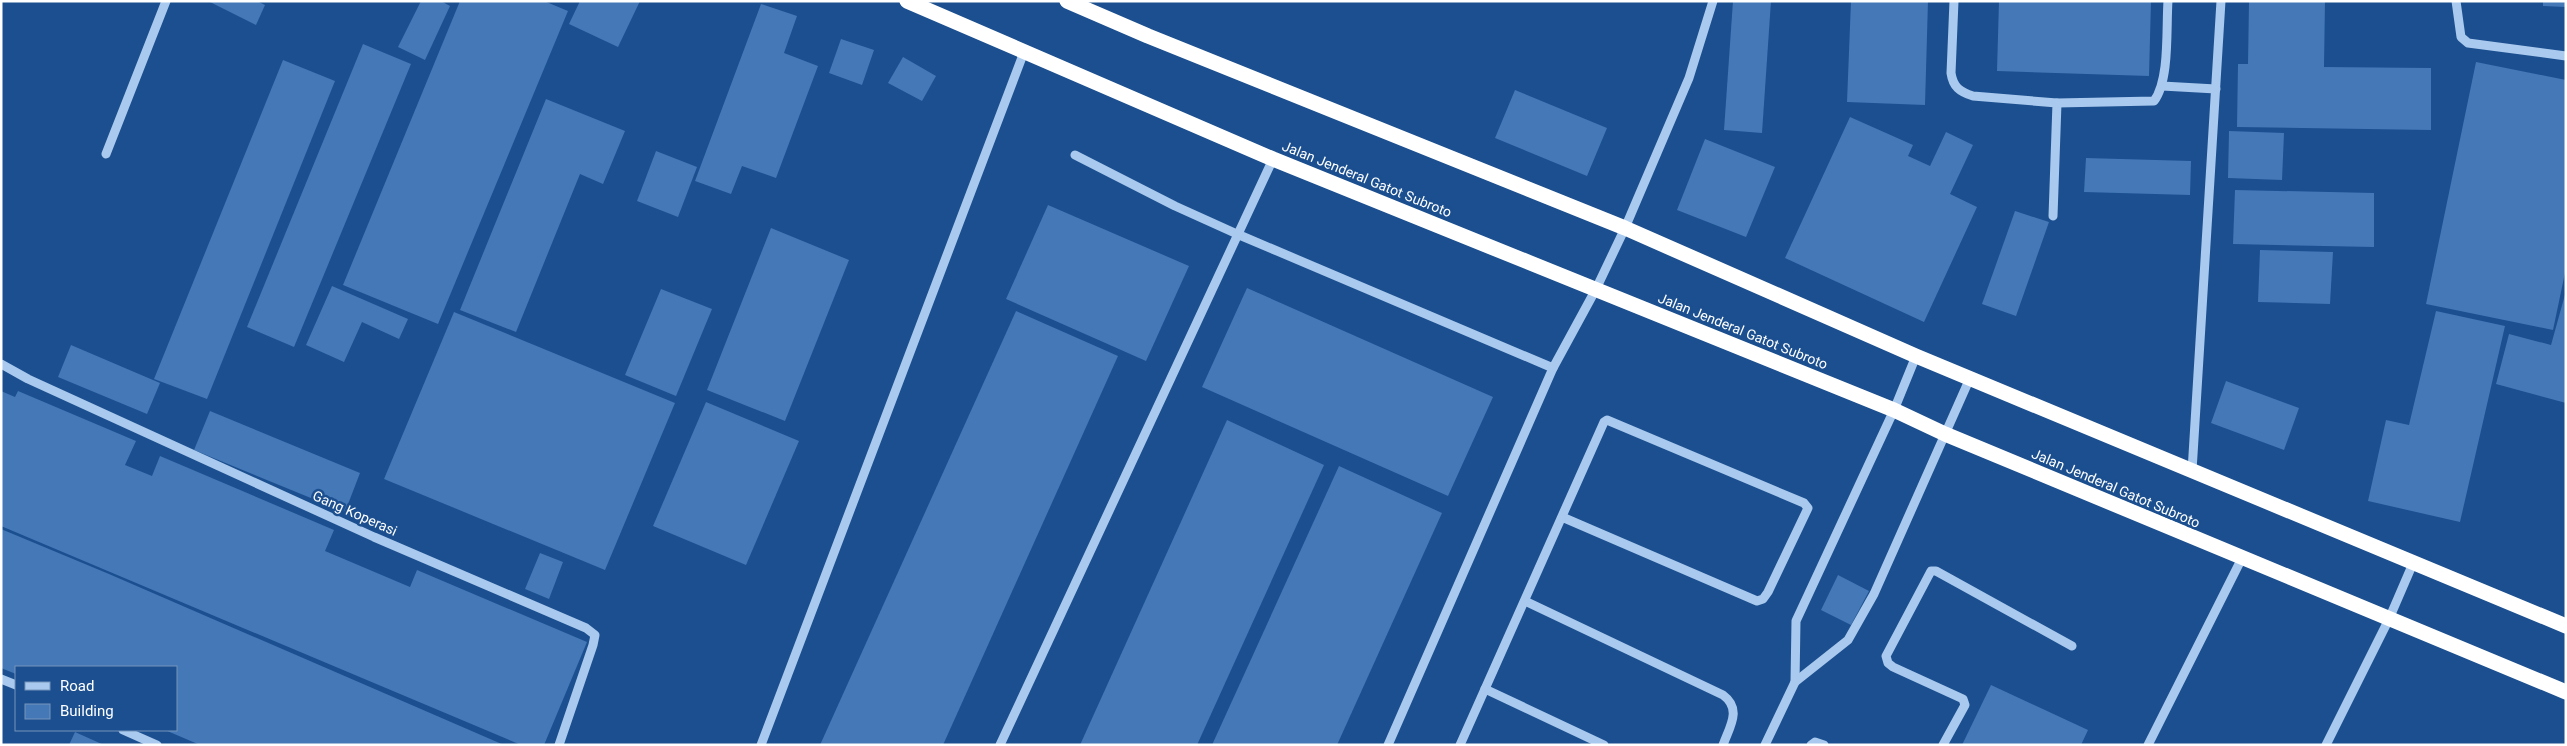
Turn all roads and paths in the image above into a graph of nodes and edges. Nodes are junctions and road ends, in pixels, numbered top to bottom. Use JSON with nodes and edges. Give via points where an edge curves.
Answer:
{"nodes":[{"id":1,"x":166,"y":1,"type":"edge"},
{"id":2,"x":907,"y":1,"type":"edge"},
{"id":3,"x":1067,"y":1,"type":"edge"},
{"id":4,"x":1713,"y":1,"type":"edge"},
{"id":5,"x":1954,"y":1,"type":"edge"},
{"id":6,"x":2168,"y":1,"type":"edge"},
{"id":7,"x":2221,"y":1,"type":"edge"},
{"id":8,"x":2456,"y":1,"type":"edge"},
{"id":9,"x":1024,"y":52,"type":"junction"},
{"id":10,"x":2566,"y":56,"type":"edge"},
{"id":11,"x":2162,"y":86,"type":"junction"},
{"id":12,"x":2216,"y":88,"type":"junction"},
{"id":13,"x":2057,"y":103,"type":"junction"},
{"id":14,"x":106,"y":154,"type":"dead end"},
{"id":15,"x":1075,"y":155,"type":"dead end"},
{"id":16,"x":1273,"y":159,"type":"junction"},
{"id":17,"x":2053,"y":216,"type":"dead end"},
{"id":18,"x":1625,"y":228,"type":"junction"},
{"id":19,"x":1237,"y":234,"type":"junction"},
{"id":20,"x":1596,"y":289,"type":"junction"},
{"id":21,"x":1916,"y":356,"type":"junction"},
{"id":22,"x":1,"y":364,"type":"edge"},
{"id":23,"x":1553,"y":368,"type":"junction"},
{"id":24,"x":1970,"y":378,"type":"junction"},
{"id":25,"x":1894,"y":410,"type":"junction"},
{"id":26,"x":1946,"y":434,"type":"junction"},
{"id":27,"x":2192,"y":471,"type":"junction"},
{"id":28,"x":1562,"y":517,"type":"junction"},
{"id":29,"x":2242,"y":558,"type":"junction"},
{"id":30,"x":2414,"y":562,"type":"junction"},
{"id":31,"x":1524,"y":601,"type":"junction"},
{"id":32,"x":2390,"y":619,"type":"junction"},
{"id":33,"x":2566,"y":626,"type":"edge"},
{"id":34,"x":2072,"y":646,"type":"dead end"},
{"id":35,"x":1,"y":680,"type":"edge"},
{"id":36,"x":1795,"y":682,"type":"junction"},
{"id":37,"x":15,"y":685,"type":"edge"},
{"id":38,"x":1485,"y":689,"type":"junction"},
{"id":39,"x":2566,"y":692,"type":"edge"},
{"id":40,"x":125,"y":731,"type":"edge"},
{"id":41,"x":157,"y":745,"type":"edge"},
{"id":42,"x":559,"y":745,"type":"edge"},
{"id":43,"x":761,"y":745,"type":"edge"},
{"id":44,"x":1000,"y":745,"type":"edge"},
{"id":45,"x":1388,"y":745,"type":"edge"},
{"id":46,"x":1460,"y":745,"type":"edge"},
{"id":47,"x":1604,"y":745,"type":"edge"},
{"id":48,"x":1723,"y":745,"type":"edge"},
{"id":49,"x":1765,"y":745,"type":"edge"},
{"id":50,"x":1811,"y":745,"type":"edge"},
{"id":51,"x":1824,"y":745,"type":"edge"},
{"id":52,"x":1942,"y":745,"type":"edge"},
{"id":53,"x":2148,"y":745,"type":"edge"},
{"id":54,"x":2326,"y":745,"type":"edge"}],
"edges":[{"from":1,"to":14,"type":"street"},
{"from":2,"to":9,"type":"highway","name":"Jalan Jenderal Gatot Subroto"},
{"from":3,"to":18,"type":"highway"},
{"from":4,"to":18,"type":"street","via":[[1689,78]]},
{"from":5,"to":13,"type":"street","via":[[1953,84],[1973,96]]},
{"from":6,"to":11,"type":"street"},
{"from":7,"to":12,"type":"street"},
{"from":8,"to":10,"type":"street","via":[[2461,37],[2468,43]]},
{"from":9,"to":16,"type":"highway","name":"Jalan Jenderal Gatot Subroto"},
{"from":9,"to":43,"type":"street"},
{"from":11,"to":12,"type":"street"},
{"from":11,"to":13,"type":"street","via":[[2154,101]]},
{"from":12,"to":27,"type":"street"},
{"from":13,"to":17,"type":"street"},
{"from":15,"to":19,"type":"street"},
{"from":16,"to":19,"type":"street"},
{"from":16,"to":20,"type":"highway","name":"Jalan Jenderal Gatot Subroto"},
{"from":18,"to":20,"type":"street"},
{"from":18,"to":21,"type":"highway"},
{"from":19,"to":23,"type":"street"},
{"from":19,"to":44,"type":"street"},
{"from":20,"to":23,"type":"street"},
{"from":20,"to":25,"type":"highway","name":"Jalan Jenderal Gatot Subroto"},
{"from":21,"to":24,"type":"highway"},
{"from":21,"to":25,"type":"street"},
{"from":22,"to":42,"type":"street","name":"Gang Koperasi","via":[[356,529],[586,628],[595,635],[593,645]]},
{"from":23,"to":45,"type":"street"},
{"from":24,"to":26,"type":"street"},
{"from":24,"to":27,"type":"highway"},
{"from":25,"to":26,"type":"highway","name":"Jalan Jenderal Gatot Subroto"},
{"from":25,"to":36,"type":"street","via":[[1796,621]]},
{"from":26,"to":29,"type":"highway","name":"Jalan Jenderal Gatot Subroto"},
{"from":26,"to":36,"type":"street","via":[[1874,594],[1848,640]]},
{"from":27,"to":30,"type":"highway"},
{"from":28,"to":28,"type":"street","via":[[1757,601],[1768,592],[1808,508],[1607,420]]},
{"from":28,"to":31,"type":"street"},
{"from":29,"to":32,"type":"highway","name":"Jalan Jenderal Gatot Subroto"},
{"from":29,"to":53,"type":"street"},
{"from":30,"to":32,"type":"street"},
{"from":30,"to":33,"type":"highway"},
{"from":31,"to":38,"type":"street"},
{"from":31,"to":48,"type":"street","via":[[1732,701],[1735,713]]},
{"from":32,"to":39,"type":"highway","name":"Jalan Jenderal Gatot Subroto"},
{"from":32,"to":54,"type":"street"},
{"from":34,"to":52,"type":"street","via":[[1931,571],[1886,656],[1893,667],[1963,699],[1964,705]]},
{"from":35,"to":37,"type":"street"},
{"from":36,"to":49,"type":"street"},
{"from":38,"to":46,"type":"street"},
{"from":38,"to":47,"type":"street"},
{"from":40,"to":41,"type":"street"},
{"from":50,"to":51,"type":"street","via":[[1815,742]]}]}
